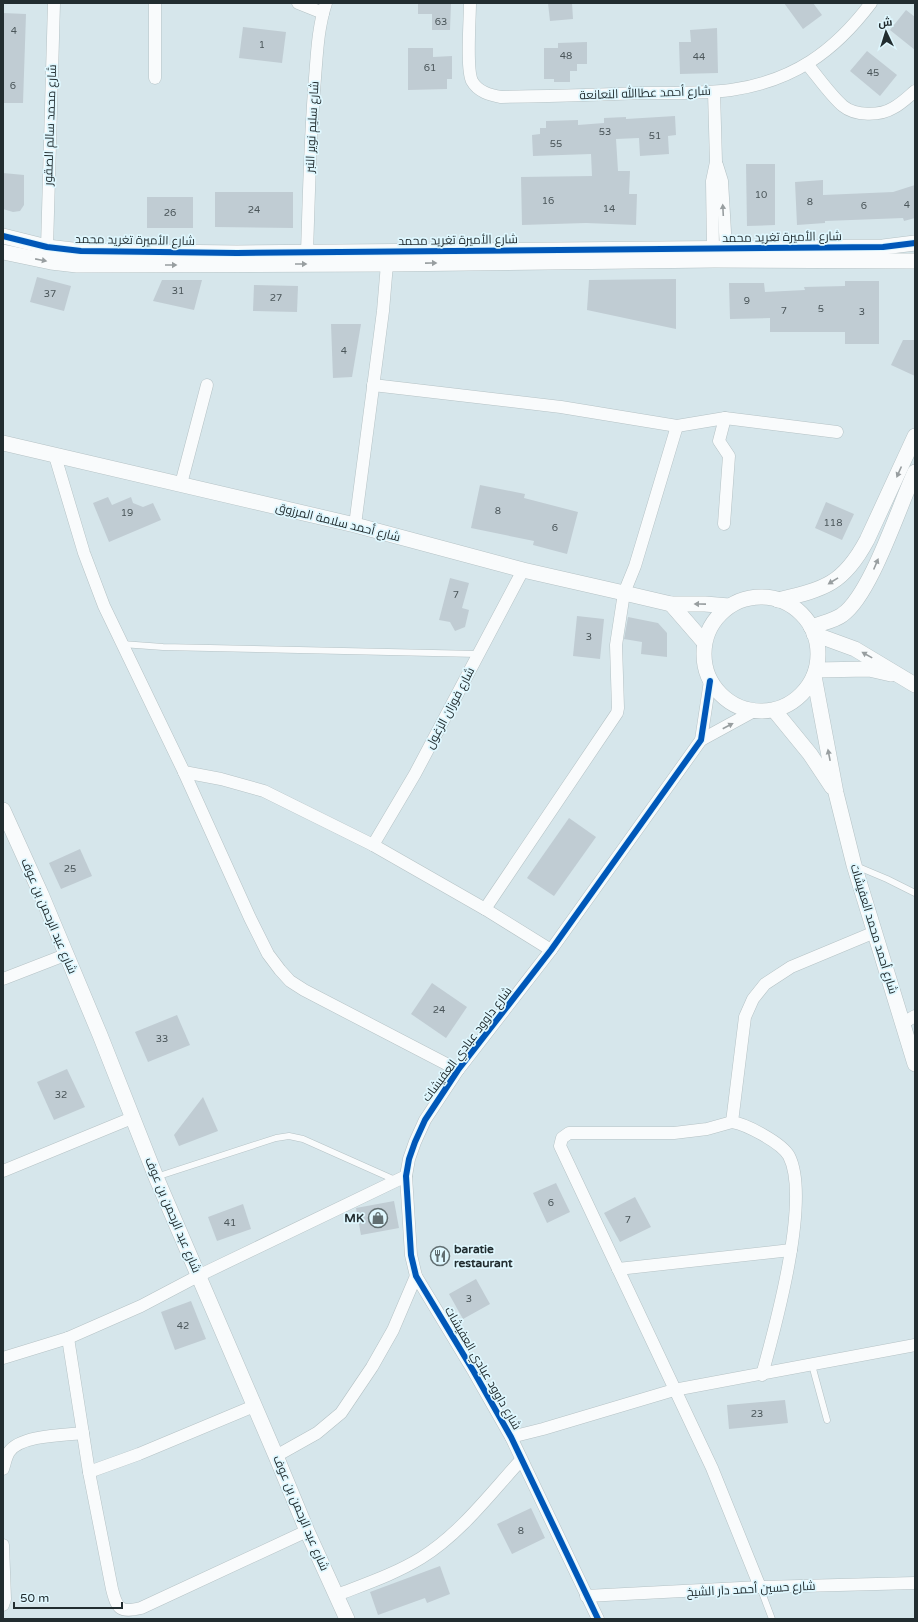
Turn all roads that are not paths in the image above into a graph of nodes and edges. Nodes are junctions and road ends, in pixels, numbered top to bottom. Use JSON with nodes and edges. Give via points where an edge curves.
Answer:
{"nodes":[{"id":1,"x":54,"y":3,"type":"edge"},
{"id":2,"x":155,"y":3,"type":"edge"},
{"id":3,"x":298,"y":3,"type":"edge"},
{"id":4,"x":470,"y":3,"type":"edge"},
{"id":5,"x":871,"y":3,"type":"edge"},
{"id":6,"x":324,"y":8,"type":"edge"},
{"id":7,"x":807,"y":64,"type":"junction"},
{"id":8,"x":155,"y":78,"type":"dead end"},
{"id":9,"x":915,"y":91,"type":"edge"},
{"id":10,"x":714,"y":92,"type":"junction"},
{"id":11,"x":3,"y":236,"type":"edge"},
{"id":12,"x":915,"y":243,"type":"edge"},
{"id":13,"x":47,"y":247,"type":"junction"},
{"id":14,"x":719,"y":249,"type":"junction"},
{"id":15,"x":3,"y":252,"type":"edge"},
{"id":16,"x":307,"y":252,"type":"junction"},
{"id":17,"x":915,"y":261,"type":"edge"},
{"id":18,"x":387,"y":264,"type":"junction"},
{"id":19,"x":207,"y":385,"type":"dead end"},
{"id":20,"x":373,"y":385,"type":"junction"},
{"id":21,"x":725,"y":418,"type":"junction"},
{"id":22,"x":677,"y":426,"type":"junction"},
{"id":23,"x":837,"y":432,"type":"dead end"},
{"id":24,"x":915,"y":436,"type":"edge"},
{"id":25,"x":3,"y":443,"type":"edge"},
{"id":26,"x":55,"y":456,"type":"junction"},
{"id":27,"x":915,"y":472,"type":"edge"},
{"id":28,"x":181,"y":484,"type":"junction"},
{"id":29,"x":724,"y":524,"type":"dead end"},
{"id":30,"x":355,"y":525,"type":"junction"},
{"id":31,"x":523,"y":570,"type":"junction"},
{"id":32,"x":624,"y":594,"type":"junction"},
{"id":33,"x":778,"y":600,"type":"junction"},
{"id":34,"x":671,"y":604,"type":"junction"},
{"id":35,"x":729,"y":606,"type":"junction"},
{"id":36,"x":813,"y":630,"type":"junction"},
{"id":37,"x":704,"y":642,"type":"junction"},
{"id":38,"x":122,"y":644,"type":"junction"},
{"id":39,"x":478,"y":654,"type":"junction"},
{"id":40,"x":815,"y":673,"type":"junction"},
{"id":41,"x":899,"y":676,"type":"junction"},
{"id":42,"x":710,"y":681,"type":"junction"},
{"id":43,"x":915,"y":685,"type":"edge"},
{"id":44,"x":774,"y":710,"type":"junction"},
{"id":45,"x":754,"y":711,"type":"junction"},
{"id":46,"x":701,"y":740,"type":"junction"},
{"id":47,"x":184,"y":772,"type":"junction"},
{"id":48,"x":836,"y":793,"type":"junction"},
{"id":49,"x":3,"y":810,"type":"edge"},
{"id":50,"x":373,"y":845,"type":"junction"},
{"id":51,"x":854,"y":865,"type":"junction"},
{"id":52,"x":915,"y":893,"type":"edge"},
{"id":53,"x":485,"y":909,"type":"junction"},
{"id":54,"x":875,"y":932,"type":"junction"},
{"id":55,"x":550,"y":950,"type":"junction"},
{"id":56,"x":65,"y":955,"type":"junction"},
{"id":57,"x":3,"y":979,"type":"edge"},
{"id":58,"x":909,"y":1019,"type":"edge"},
{"id":59,"x":915,"y":1064,"type":"edge"},
{"id":60,"x":458,"y":1070,"type":"junction"},
{"id":61,"x":132,"y":1118,"type":"junction"},
{"id":62,"x":732,"y":1122,"type":"junction"},
{"id":63,"x":3,"y":1170,"type":"edge"},
{"id":64,"x":156,"y":1177,"type":"junction"},
{"id":65,"x":402,"y":1178,"type":"junction"},
{"id":66,"x":791,"y":1250,"type":"junction"},
{"id":67,"x":618,"y":1270,"type":"junction"},
{"id":68,"x":198,"y":1276,"type":"junction"},
{"id":69,"x":416,"y":1276,"type":"junction"},
{"id":70,"x":68,"y":1338,"type":"junction"},
{"id":71,"x":915,"y":1345,"type":"edge"},
{"id":72,"x":3,"y":1358,"type":"edge"},
{"id":73,"x":812,"y":1365,"type":"junction"},
{"id":74,"x":762,"y":1375,"type":"junction"},
{"id":75,"x":674,"y":1390,"type":"junction"},
{"id":76,"x":254,"y":1406,"type":"junction"},
{"id":77,"x":827,"y":1420,"type":"dead end"},
{"id":78,"x":83,"y":1433,"type":"junction"},
{"id":79,"x":511,"y":1437,"type":"junction"},
{"id":80,"x":276,"y":1456,"type":"junction"},
{"id":81,"x":520,"y":1460,"type":"junction"},
{"id":82,"x":3,"y":1469,"type":"edge"},
{"id":83,"x":89,"y":1472,"type":"junction"},
{"id":84,"x":307,"y":1531,"type":"junction"},
{"id":85,"x":3,"y":1545,"type":"edge"},
{"id":86,"x":915,"y":1583,"type":"edge"},
{"id":87,"x":760,"y":1587,"type":"junction"},
{"id":88,"x":337,"y":1595,"type":"junction"},
{"id":89,"x":586,"y":1596,"type":"junction"},
{"id":90,"x":3,"y":1605,"type":"edge"},
{"id":91,"x":347,"y":1619,"type":"edge"},
{"id":92,"x":598,"y":1619,"type":"edge"},
{"id":93,"x":772,"y":1619,"type":"edge"}],
"edges":[{"from":1,"to":13,"type":"street","name":"شارع محمد سالم الصقور"},
{"from":2,"to":8,"type":"street"},
{"from":3,"to":6,"type":"street"},
{"from":4,"to":10,"type":"street","name":"شارع أحمد عطاالله النعانعة","via":[[470,69],[473,81],[489,95],[501,97]]},
{"from":5,"to":7,"type":"street","name":"شارع أحمد عطاالله النعانعة","via":[[839,40]]},
{"from":6,"to":16,"type":"street","name":"شارع سليم نوير النبر","via":[[313,98]]},
{"from":7,"to":9,"type":"street","via":[[844,107],[853,111],[867,114],[893,109]]},
{"from":7,"to":10,"type":"street","name":"شارع أحمد عطاالله النعانعة","via":[[753,85]]},
{"from":10,"to":14,"type":"street","via":[[716,162],[722,181]]},
{"from":11,"to":13,"type":"street","name":"شارع الأميرة تغريد محمد"},
{"from":12,"to":14,"type":"street","name":"شارع الأميرة تغريد محمد","via":[[883,247]]},
{"from":13,"to":16,"type":"street","name":"شارع الأميرة تغريد محمد","via":[[81,251]]},
{"from":14,"to":16,"type":"street","name":"شارع الأميرة تغريد محمد"},
{"from":15,"to":18,"type":"street","name":"شارع الأميرة تغريد محمد","one_way":true,"via":[[77,265]]},
{"from":18,"to":17,"type":"street","name":"شارع الأميرة تغريد محمد","one_way":true,"via":[[714,260]]},
{"from":18,"to":20,"type":"street"},
{"from":19,"to":28,"type":"street"},
{"from":20,"to":22,"type":"street","via":[[561,407]]},
{"from":20,"to":30,"type":"street"},
{"from":21,"to":22,"type":"street"},
{"from":21,"to":23,"type":"street"},
{"from":21,"to":29,"type":"street","via":[[719,441],[729,456]]},
{"from":22,"to":32,"type":"street","via":[[635,566]]},
{"from":24,"to":33,"type":"street","one_way":true,"via":[[867,540],[847,571],[814,591]]},
{"from":25,"to":26,"type":"street","name":"شارع أحمد سلامة المرزوق"},
{"from":26,"to":28,"type":"street","name":"شارع أحمد سلامة المرزوق"},
{"from":26,"to":38,"type":"street","via":[[84,553]]},
{"from":36,"to":27,"type":"street","one_way":true,"via":[[842,615],[863,590]]},
{"from":28,"to":30,"type":"street","name":"شارع أحمد سلامة المرزوق"},
{"from":30,"to":31,"type":"street","name":"شارع أحمد سلامة المرزوق"},
{"from":31,"to":32,"type":"street","name":"شارع أحمد سلامة المرزوق"},
{"from":31,"to":39,"type":"street","name":"شارع فوزان الزغول"},
{"from":32,"to":34,"type":"street","name":"شارع أحمد سلامة المرزوق"},
{"from":32,"to":53,"type":"street","via":[[616,645],[617,713]]},
{"from":33,"to":35,"type":"street","via":[[753,597]]},
{"from":33,"to":36,"type":"street","via":[[797,610]]},
{"from":35,"to":34,"type":"street","name":"شارع أحمد سلامة المرزوق","one_way":true},
{"from":34,"to":37,"type":"street"},
{"from":35,"to":37,"type":"street","via":[[713,622]]},
{"from":36,"to":40,"type":"street","via":[[818,645]]},
{"from":41,"to":36,"type":"street","one_way":true,"via":[[855,649]]},
{"from":37,"to":42,"type":"street","via":[[704,666]]},
{"from":38,"to":39,"type":"lane"},
{"from":38,"to":47,"type":"street"},
{"from":39,"to":50,"type":"street","name":"شارع فوزان الزغول","via":[[415,774]]},
{"from":40,"to":41,"type":"street","via":[[869,669]]},
{"from":40,"to":44,"type":"street","via":[[809,685],[794,701]]},
{"from":48,"to":40,"type":"street","name":"شارع أحمد محمد العفيشات","one_way":true},
{"from":41,"to":43,"type":"street"},
{"from":42,"to":45,"type":"street","via":[[722,697],[732,704]]},
{"from":42,"to":46,"type":"street","name":"شارع داوود عبادي العفيشات"},
{"from":44,"to":45,"type":"street"},
{"from":44,"to":48,"type":"street","name":"شارع أحمد محمد العفيشات","via":[[810,754]]},
{"from":46,"to":45,"type":"street","name":"شارع داوود عبادي العفيشات","one_way":true},
{"from":46,"to":55,"type":"street","name":"شارع داوود عبادي العفيشات"},
{"from":47,"to":50,"type":"street","via":[[264,791]]},
{"from":47,"to":60,"type":"street","via":[[268,954],[290,981]]},
{"from":48,"to":51,"type":"street","name":"شارع أحمد محمد العفيشات"},
{"from":49,"to":56,"type":"street","name":"شارع عبد الرحمن بن عوف"},
{"from":50,"to":53,"type":"street"},
{"from":51,"to":52,"type":"lane"},
{"from":51,"to":54,"type":"street","name":"شارع أحمد محمد العفيشات"},
{"from":53,"to":55,"type":"street"},
{"from":54,"to":58,"type":"street","name":"شارع أحمد محمد العفيشات"},
{"from":54,"to":62,"type":"street","via":[[791,967],[765,984],[753,999],[745,1017]]},
{"from":55,"to":60,"type":"street","name":"شارع داوود عبادي العفيشات"},
{"from":56,"to":57,"type":"street"},
{"from":56,"to":61,"type":"street","name":"شارع عبد الرحمن بن عوف"},
{"from":58,"to":59,"type":"street","name":"شارع أحمد محمد العفيشات"},
{"from":60,"to":65,"type":"street","name":"شارع داوود عبادي العفيشات","via":[[424,1120]]},
{"from":61,"to":63,"type":"street"},
{"from":61,"to":64,"type":"street","name":"شارع عبد الرحمن بن عوف"},
{"from":62,"to":66,"type":"street","via":[[768,1138],[788,1154],[795,1182]]},
{"from":62,"to":67,"type":"street","via":[[695,1132],[674,1134],[577,1132],[569,1133],[562,1138],[560,1146],[563,1154]]},
{"from":64,"to":65,"type":"lane","via":[[288,1136],[303,1139]]},
{"from":64,"to":68,"type":"street","name":"شارع عبد الرحمن بن عوف"},
{"from":65,"to":68,"type":"street"},
{"from":65,"to":69,"type":"street","name":"شارع داوود عبادي العفيشات"},
{"from":66,"to":67,"type":"street"},
{"from":66,"to":74,"type":"street","via":[[774,1333]]},
{"from":67,"to":75,"type":"street"},
{"from":68,"to":70,"type":"street","via":[[142,1306]]},
{"from":68,"to":76,"type":"street","name":"شارع عبد الرحمن بن عوف"},
{"from":69,"to":79,"type":"street","name":"شارع داوود عبادي العفيشات"},
{"from":69,"to":80,"type":"street","via":[[390,1336],[341,1413],[317,1433]]},
{"from":70,"to":72,"type":"street"},
{"from":70,"to":78,"type":"street"},
{"from":71,"to":73,"type":"street"},
{"from":73,"to":74,"type":"street"},
{"from":73,"to":77,"type":"lane"},
{"from":74,"to":75,"type":"street"},
{"from":75,"to":79,"type":"street","via":[[543,1430]]},
{"from":75,"to":87,"type":"street","via":[[712,1468]]},
{"from":76,"to":80,"type":"street","name":"شارع عبد الرحمن بن عوف"},
{"from":76,"to":83,"type":"street"},
{"from":78,"to":82,"type":"street","via":[[46,1437],[15,1446],[10,1451]]},
{"from":78,"to":83,"type":"street"},
{"from":79,"to":81,"type":"street","name":"شارع داوود عبادي العفيشات"},
{"from":80,"to":84,"type":"street","name":"شارع عبد الرحمن بن عوف"},
{"from":81,"to":88,"type":"street","via":[[462,1524],[437,1547],[420,1559],[389,1574]]},
{"from":81,"to":89,"type":"street","name":"شارع داوود عبادي العفيشات"},
{"from":83,"to":84,"type":"street","via":[[112,1589],[118,1607],[123,1610],[141,1608]]},
{"from":84,"to":88,"type":"street","name":"شارع عبد الرحمن بن عوف"},
{"from":85,"to":90,"type":"street"},
{"from":86,"to":87,"type":"street","name":"شارع حسين أحمد دار الشيخ"},
{"from":87,"to":89,"type":"street","name":"شارع حسين أحمد دار الشيخ"},
{"from":87,"to":93,"type":"lane"},
{"from":88,"to":91,"type":"street","name":"شارع عبد الرحمن بن عوف"},
{"from":89,"to":92,"type":"street","name":"شارع داوود عبادي العفيشات"}]}
